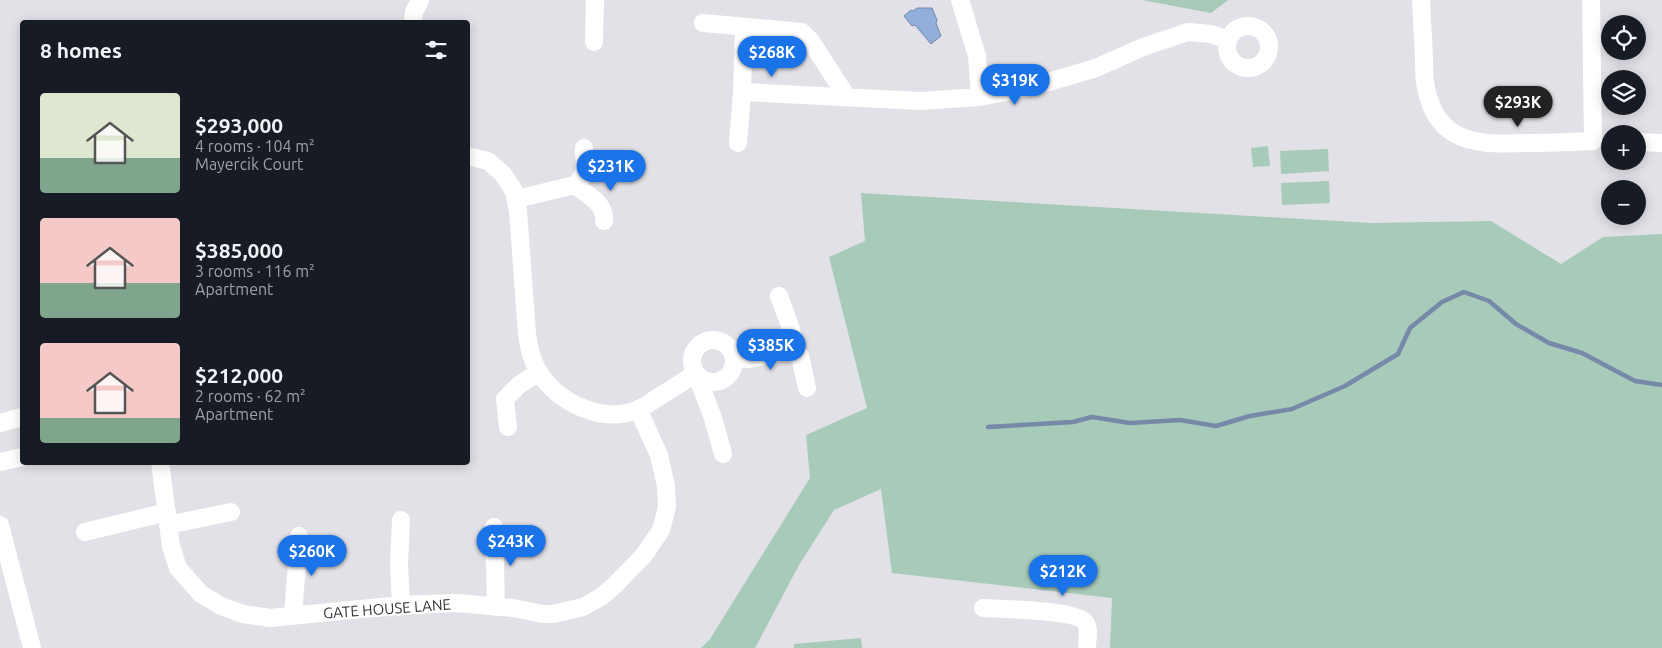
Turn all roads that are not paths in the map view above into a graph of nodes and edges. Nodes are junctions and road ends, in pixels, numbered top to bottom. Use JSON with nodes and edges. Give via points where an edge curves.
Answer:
{"nodes":[{"id":1,"x":420,"y":0,"type":"edge"},
{"id":2,"x":595,"y":0,"type":"edge"},
{"id":3,"x":960,"y":0,"type":"edge"},
{"id":4,"x":1421,"y":0,"type":"edge"},
{"id":5,"x":1591,"y":0,"type":"edge"},
{"id":6,"x":413,"y":20,"type":"edge"},
{"id":7,"x":703,"y":23,"type":"dead end"},
{"id":8,"x":744,"y":27,"type":"junction"},
{"id":9,"x":1228,"y":40,"type":"dead end"},
{"id":10,"x":594,"y":42,"type":"dead end"},
{"id":11,"x":742,"y":92,"type":"junction"},
{"id":12,"x":980,"y":97,"type":"junction"},
{"id":13,"x":847,"y":98,"type":"junction"},
{"id":14,"x":1601,"y":128,"type":"edge"},
{"id":15,"x":1601,"y":141,"type":"edge"},
{"id":16,"x":1646,"y":142,"type":"edge"},
{"id":17,"x":738,"y":143,"type":"dead end"},
{"id":18,"x":1662,"y":143,"type":"edge"},
{"id":19,"x":584,"y":148,"type":"dead end"},
{"id":20,"x":470,"y":156,"type":"edge"},
{"id":21,"x":575,"y":185,"type":"junction"},
{"id":22,"x":516,"y":199,"type":"junction"},
{"id":23,"x":604,"y":221,"type":"dead end"},
{"id":24,"x":779,"y":296,"type":"dead end"},
{"id":25,"x":787,"y":351,"type":"junction"},
{"id":26,"x":734,"y":358,"type":"junction"},
{"id":27,"x":539,"y":372,"type":"junction"},
{"id":28,"x":696,"y":374,"type":"junction"},
{"id":29,"x":807,"y":388,"type":"dead end"},
{"id":30,"x":638,"y":409,"type":"junction"},
{"id":31,"x":20,"y":418,"type":"edge"},
{"id":32,"x":0,"y":423,"type":"edge"},
{"id":33,"x":508,"y":427,"type":"dead end"},
{"id":34,"x":723,"y":454,"type":"dead end"},
{"id":35,"x":20,"y":457,"type":"edge"},
{"id":36,"x":0,"y":462,"type":"edge"},
{"id":37,"x":160,"y":465,"type":"edge"},
{"id":38,"x":231,"y":512,"type":"dead end"},
{"id":39,"x":167,"y":519,"type":"junction"},
{"id":40,"x":401,"y":520,"type":"dead end"},
{"id":41,"x":0,"y":525,"type":"edge"},
{"id":42,"x":494,"y":527,"type":"dead end"},
{"id":43,"x":85,"y":532,"type":"dead end"},
{"id":44,"x":299,"y":536,"type":"dead end"},
{"id":45,"x":401,"y":605,"type":"junction"},
{"id":46,"x":496,"y":607,"type":"junction"},
{"id":47,"x":983,"y":608,"type":"dead end"},
{"id":48,"x":293,"y":616,"type":"junction"},
{"id":49,"x":32,"y":648,"type":"edge"},
{"id":50,"x":1087,"y":648,"type":"edge"}],
"edges":[{"from":1,"to":6,"type":"street"},
{"from":2,"to":10,"type":"street"},
{"from":3,"to":12,"type":"street","via":[[977,56]]},
{"from":4,"to":15,"type":"street","via":[[1425,87],[1433,109],[1445,127],[1472,142],[1491,145]]},
{"from":5,"to":14,"type":"street"},
{"from":7,"to":8,"type":"street"},
{"from":8,"to":11,"type":"street"},
{"from":8,"to":13,"type":"street","via":[[802,32]]},
{"from":9,"to":12,"type":"street","via":[[1211,34],[1188,32],[1087,70],[1035,86]]},
{"from":11,"to":13,"type":"street"},
{"from":11,"to":17,"type":"street"},
{"from":12,"to":13,"type":"street","via":[[920,101]]},
{"from":16,"to":18,"type":"street"},
{"from":19,"to":21,"type":"street","via":[[584,174]]},
{"from":20,"to":22,"type":"street","via":[[488,161],[502,174]]},
{"from":21,"to":22,"type":"street"},
{"from":21,"to":23,"type":"street","via":[[597,201]]},
{"from":22,"to":27,"type":"street","via":[[526,334]]},
{"from":24,"to":25,"type":"street","via":[[791,329],[792,339]]},
{"from":25,"to":26,"type":"street","via":[[749,359]]},
{"from":25,"to":29,"type":"street","via":[[800,356]]},
{"from":26,"to":28,"type":"street","via":[[731,371],[721,380],[707,382]]},
{"from":26,"to":28,"type":"street","via":[[727,345],[707,340],[692,354]]},
{"from":27,"to":30,"type":"street","via":[[561,396],[577,406],[612,413]]},
{"from":27,"to":33,"type":"street","via":[[505,399]]},
{"from":28,"to":30,"type":"street"},
{"from":28,"to":34,"type":"street"},
{"from":30,"to":46,"type":"street","name":"GATE HOUSE LANE","via":[[659,455],[667,507],[661,530],[644,555],[615,585],[583,607],[553,614]]},
{"from":31,"to":32,"type":"street"},
{"from":35,"to":36,"type":"street"},
{"from":37,"to":39,"type":"street","name":"GATE HOUSE LANE"},
{"from":38,"to":39,"type":"street"},
{"from":39,"to":43,"type":"street"},
{"from":39,"to":48,"type":"street","name":"GATE HOUSE LANE","via":[[178,568],[201,594],[243,614],[270,618]]},
{"from":40,"to":45,"type":"street"},
{"from":41,"to":49,"type":"street"},
{"from":42,"to":46,"type":"street"},
{"from":44,"to":48,"type":"street"},
{"from":45,"to":46,"type":"street","name":"GATE HOUSE LANE","via":[[457,603]]},
{"from":45,"to":48,"type":"street","name":"GATE HOUSE LANE"},
{"from":47,"to":50,"type":"street","via":[[1081,618],[1088,627]]}]}
